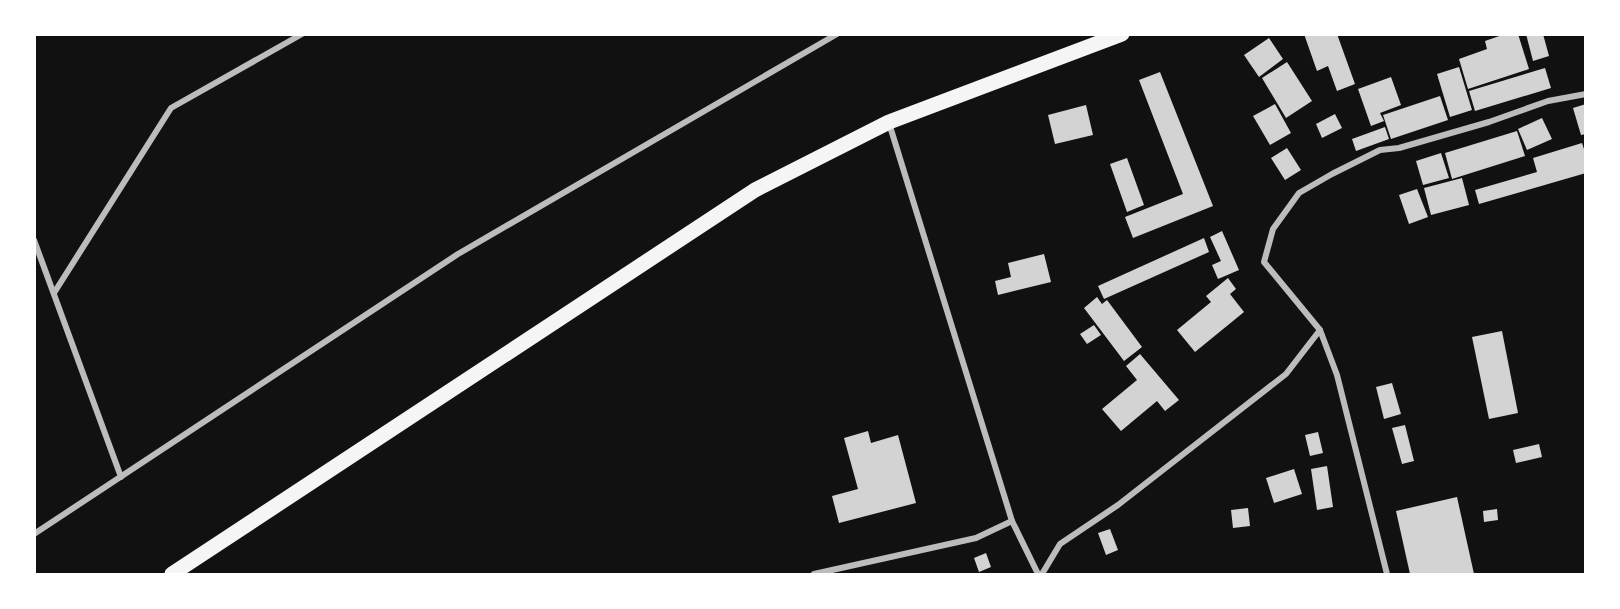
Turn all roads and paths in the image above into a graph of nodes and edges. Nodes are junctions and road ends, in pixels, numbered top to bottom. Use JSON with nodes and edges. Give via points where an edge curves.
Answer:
{"nodes":[{"id":1,"x":302,"y":34,"type":"edge"},
{"id":2,"x":837,"y":34,"type":"edge"},
{"id":3,"x":1122,"y":34,"type":"edge"},
{"id":4,"x":1586,"y":94,"type":"edge"},
{"id":5,"x":889,"y":122,"type":"junction"},
{"id":6,"x":34,"y":240,"type":"edge"},
{"id":7,"x":54,"y":293,"type":"junction"},
{"id":8,"x":1320,"y":330,"type":"junction"},
{"id":9,"x":121,"y":477,"type":"junction"},
{"id":10,"x":1012,"y":521,"type":"junction"},
{"id":11,"x":34,"y":534,"type":"edge"},
{"id":12,"x":172,"y":574,"type":"edge"},
{"id":13,"x":814,"y":574,"type":"edge"},
{"id":14,"x":1040,"y":574,"type":"edge"},
{"id":15,"x":1388,"y":574,"type":"edge"}],
"edges":[{"from":1,"to":7,"type":"street","via":[[171,108]]},
{"from":2,"to":9,"type":"street","via":[[458,254]]},
{"from":3,"to":5,"type":"main road"},
{"from":4,"to":8,"type":"street","via":[[1548,100],[1489,122],[1380,150],[1299,193],[1273,229],[1264,262]]},
{"from":5,"to":10,"type":"street"},
{"from":5,"to":12,"type":"main road","via":[[755,190]]},
{"from":6,"to":7,"type":"street"},
{"from":7,"to":9,"type":"street"},
{"from":8,"to":14,"type":"street","via":[[1286,374],[1118,505],[1060,544]]},
{"from":8,"to":15,"type":"street","via":[[1337,375]]},
{"from":9,"to":11,"type":"street"},
{"from":10,"to":13,"type":"street","via":[[976,538]]},
{"from":10,"to":14,"type":"street"}]}
